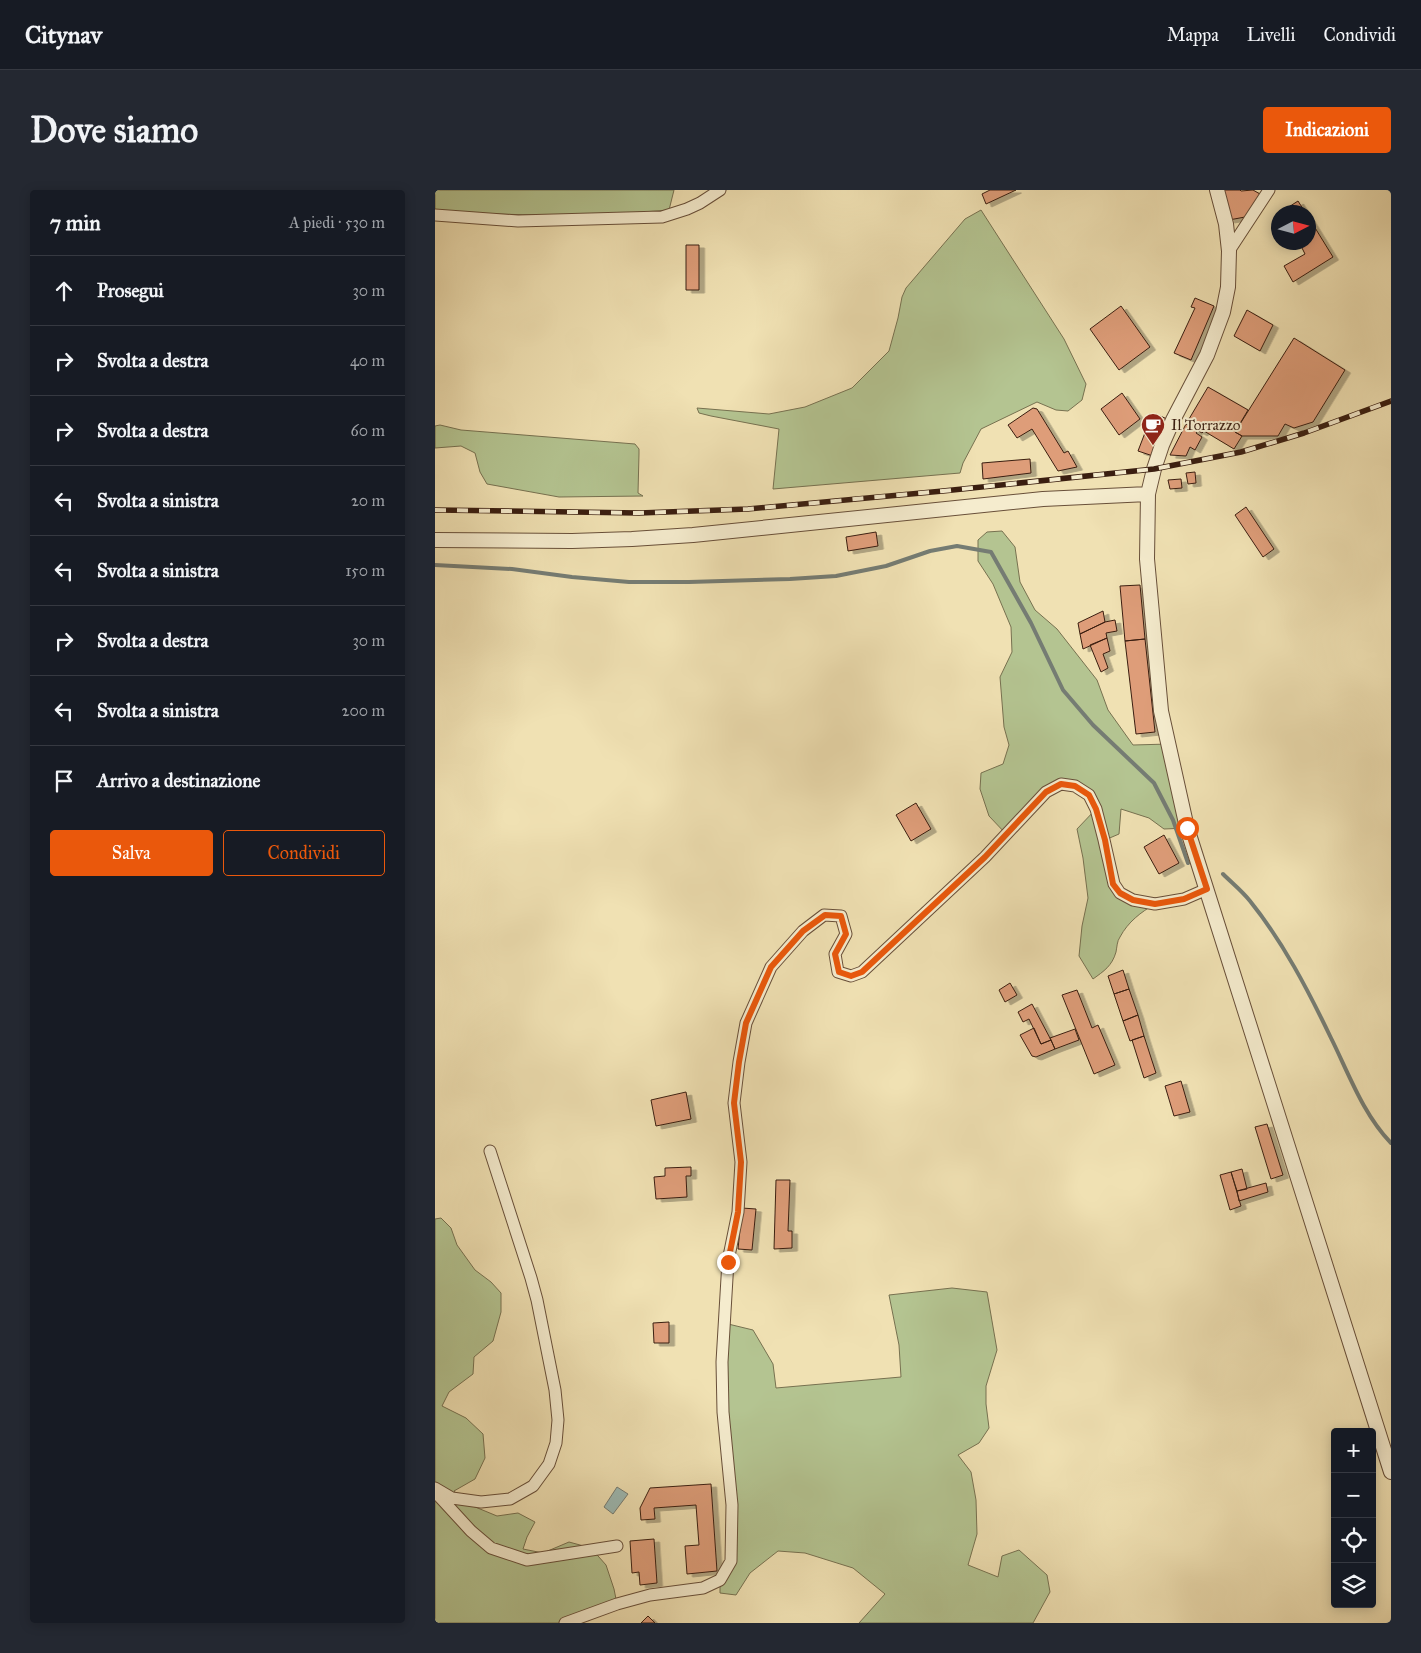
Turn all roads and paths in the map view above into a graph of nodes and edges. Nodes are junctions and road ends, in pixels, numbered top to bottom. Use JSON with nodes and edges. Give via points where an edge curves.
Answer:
{"nodes":[{"id":1,"x":720,"y":190,"type":"edge"},
{"id":2,"x":1217,"y":190,"type":"edge"},
{"id":3,"x":1269,"y":190,"type":"edge"},
{"id":4,"x":435,"y":215,"type":"edge"},
{"id":5,"x":1229,"y":251,"type":"junction"},
{"id":6,"x":1148,"y":494,"type":"junction"},
{"id":7,"x":435,"y":540,"type":"edge"},
{"id":8,"x":1207,"y":889,"type":"junction"},
{"id":9,"x":490,"y":1151,"type":"dead end"},
{"id":10,"x":1391,"y":1472,"type":"edge"},
{"id":11,"x":435,"y":1490,"type":"edge"},
{"id":12,"x":617,"y":1546,"type":"dead end"},
{"id":13,"x":565,"y":1623,"type":"edge"}],
"edges":[{"from":1,"to":4,"type":"street","via":[[700,203],[662,217],[518,221]]},
{"from":2,"to":5,"type":"street"},
{"from":3,"to":5,"type":"street"},
{"from":5,"to":6,"type":"street","via":[[1228,287],[1223,312],[1207,355],[1169,428]]},
{"from":6,"to":7,"type":"street","via":[[1043,499],[632,540]]},
{"from":6,"to":8,"type":"street","via":[[1147,559],[1161,711],[1187,828]]},
{"from":8,"to":10,"type":"street"},
{"from":8,"to":13,"type":"street","via":[[1184,899],[1155,904],[1133,900],[1120,893],[1113,884],[1105,840],[1089,795],[1075,786],[1061,784],[1046,792],[985,857],[862,972],[851,976],[839,972],[835,954],[846,934],[841,916],[825,915],[803,931],[771,967],[746,1023],[734,1103],[741,1162],[738,1212],[728,1262],[722,1362],[732,1505],[731,1561],[720,1580],[703,1588],[650,1595]]},
{"from":9,"to":11,"type":"street","via":[[537,1300],[555,1390],[556,1443],[549,1464],[533,1486],[510,1499],[481,1502],[452,1498]]},
{"from":11,"to":12,"type":"street","via":[[471,1531],[491,1548],[527,1560]]}]}
